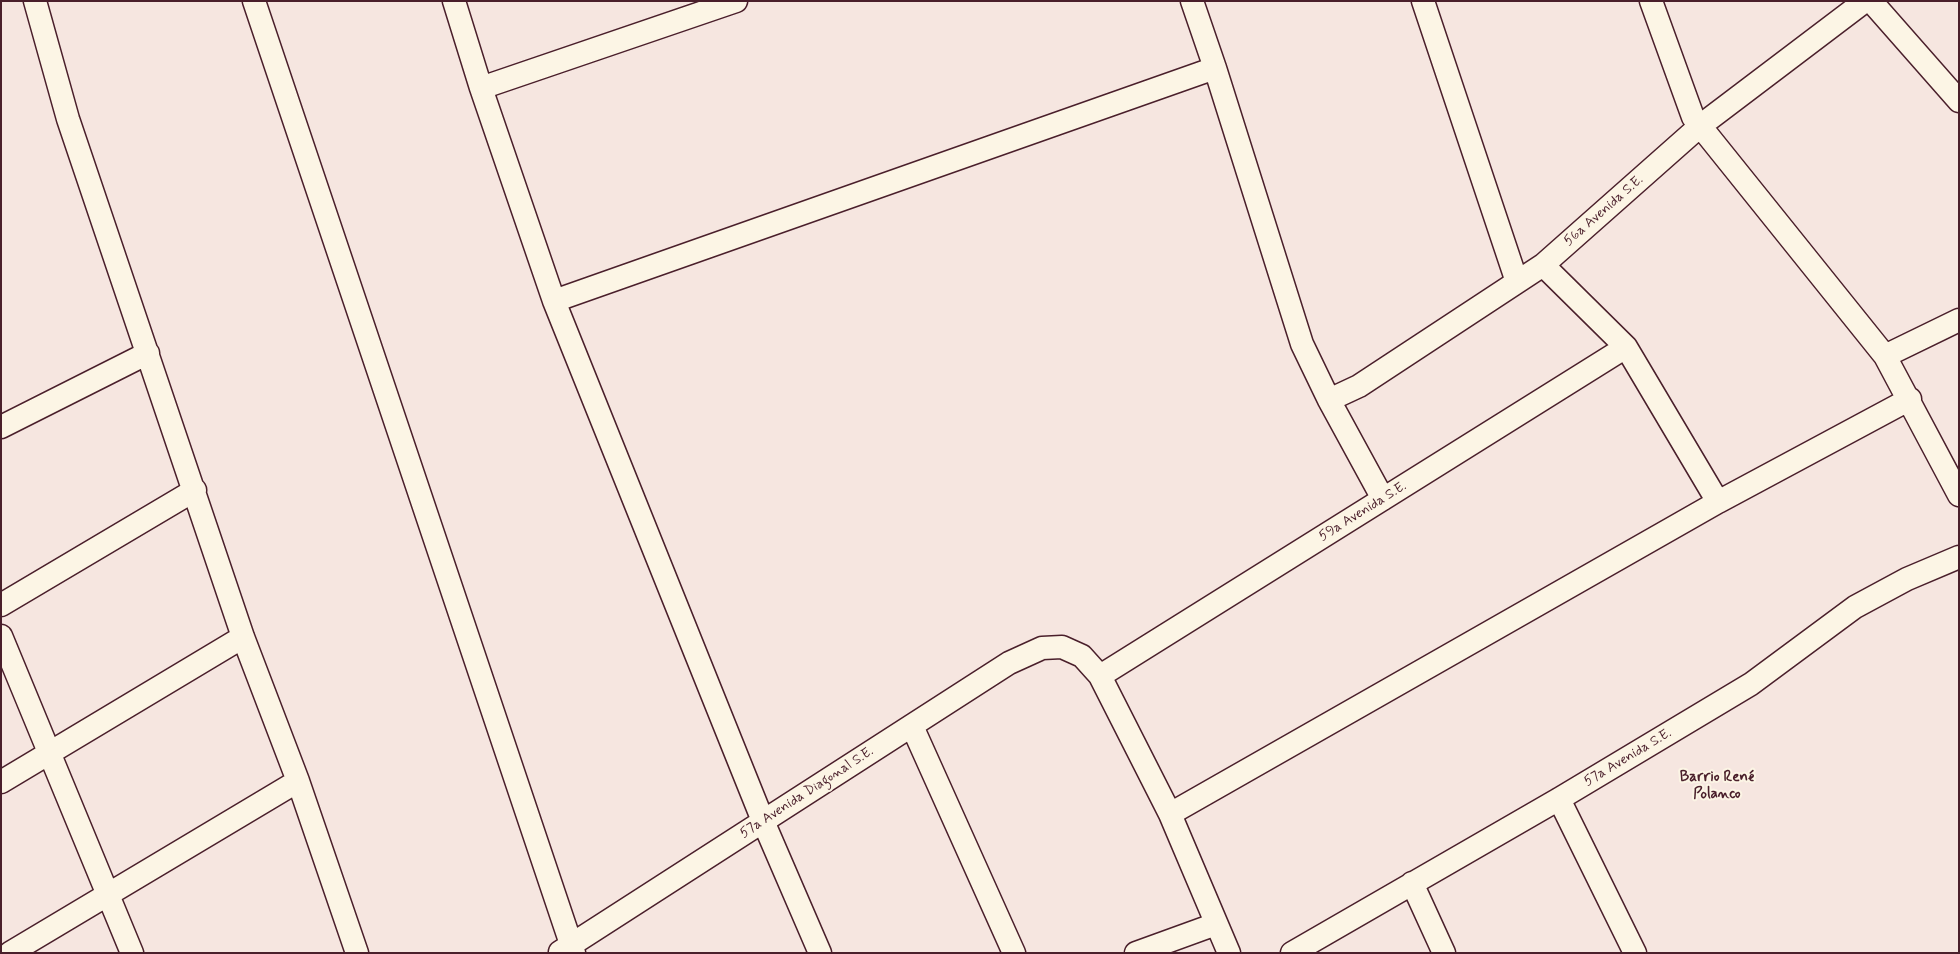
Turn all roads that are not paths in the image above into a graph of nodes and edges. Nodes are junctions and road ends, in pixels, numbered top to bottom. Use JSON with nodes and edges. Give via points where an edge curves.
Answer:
{"nodes":[{"id":1,"x":35,"y":1,"type":"edge"},
{"id":2,"x":254,"y":1,"type":"edge"},
{"id":3,"x":454,"y":1,"type":"edge"},
{"id":4,"x":736,"y":1,"type":"edge"},
{"id":5,"x":1192,"y":1,"type":"edge"},
{"id":6,"x":1423,"y":1,"type":"edge"},
{"id":7,"x":1652,"y":1,"type":"edge"},
{"id":8,"x":1865,"y":1,"type":"edge"},
{"id":9,"x":1871,"y":1,"type":"edge"},
{"id":10,"x":1215,"y":68,"type":"junction"},
{"id":11,"x":481,"y":88,"type":"junction"},
{"id":12,"x":1959,"y":102,"type":"edge"},
{"id":13,"x":1700,"y":126,"type":"junction"},
{"id":14,"x":1543,"y":265,"type":"junction"},
{"id":15,"x":1517,"y":282,"type":"junction"},
{"id":16,"x":554,"y":302,"type":"junction"},
{"id":17,"x":1959,"y":320,"type":"edge"},
{"id":18,"x":1626,"y":347,"type":"junction"},
{"id":19,"x":148,"y":353,"type":"junction"},
{"id":20,"x":1885,"y":356,"type":"junction"},
{"id":21,"x":1910,"y":399,"type":"junction"},
{"id":22,"x":1329,"y":400,"type":"junction"},
{"id":23,"x":1,"y":427,"type":"edge"},
{"id":24,"x":194,"y":490,"type":"junction"},
{"id":25,"x":1959,"y":495,"type":"edge"},
{"id":26,"x":1383,"y":499,"type":"junction"},
{"id":27,"x":1718,"y":502,"type":"junction"},
{"id":28,"x":1959,"y":557,"type":"edge"},
{"id":29,"x":1,"y":604,"type":"edge"},
{"id":30,"x":1,"y":636,"type":"edge"},
{"id":31,"x":243,"y":637,"type":"junction"},
{"id":32,"x":1100,"y":676,"type":"junction"},
{"id":33,"x":912,"y":726,"type":"junction"},
{"id":34,"x":51,"y":754,"type":"junction"},
{"id":35,"x":298,"y":781,"type":"junction"},
{"id":36,"x":1,"y":782,"type":"edge"},
{"id":37,"x":1559,"y":799,"type":"junction"},
{"id":38,"x":1170,"y":814,"type":"junction"},
{"id":39,"x":763,"y":821,"type":"junction"},
{"id":40,"x":1412,"y":883,"type":"junction"},
{"id":41,"x":108,"y":895,"type":"junction"},
{"id":42,"x":1216,"y":924,"type":"junction"},
{"id":43,"x":568,"y":950,"type":"edge"},
{"id":44,"x":10,"y":953,"type":"edge"},
{"id":45,"x":132,"y":953,"type":"edge"},
{"id":46,"x":357,"y":953,"type":"edge"},
{"id":47,"x":820,"y":953,"type":"edge"},
{"id":48,"x":1014,"y":953,"type":"edge"},
{"id":49,"x":1136,"y":953,"type":"edge"},
{"id":50,"x":1229,"y":953,"type":"edge"},
{"id":51,"x":1292,"y":953,"type":"edge"},
{"id":52,"x":1444,"y":953,"type":"edge"},
{"id":53,"x":1635,"y":953,"type":"edge"}],
"edges":[{"from":1,"to":19,"type":"street","via":[[68,118]]},
{"from":2,"to":43,"type":"street"},
{"from":3,"to":11,"type":"street"},
{"from":4,"to":11,"type":"street"},
{"from":5,"to":10,"type":"street"},
{"from":6,"to":15,"type":"street"},
{"from":7,"to":13,"type":"street","via":[[1693,117]]},
{"from":8,"to":13,"type":"street","name":"56a Avenida S.E."},
{"from":9,"to":12,"type":"street"},
{"from":10,"to":16,"type":"street"},
{"from":10,"to":22,"type":"street","via":[[1302,344]]},
{"from":11,"to":16,"type":"street"},
{"from":13,"to":14,"type":"street","name":"56a Avenida S.E."},
{"from":13,"to":20,"type":"street"},
{"from":14,"to":15,"type":"street","name":"56a Avenida S.E."},
{"from":14,"to":18,"type":"street"},
{"from":15,"to":22,"type":"street","name":"56a Avenida S.E.","via":[[1359,386]]},
{"from":16,"to":39,"type":"street"},
{"from":17,"to":20,"type":"street"},
{"from":18,"to":26,"type":"street","name":"59a Avenida S.E."},
{"from":18,"to":27,"type":"street"},
{"from":19,"to":23,"type":"street"},
{"from":19,"to":24,"type":"street"},
{"from":20,"to":21,"type":"street"},
{"from":21,"to":25,"type":"street"},
{"from":21,"to":27,"type":"street"},
{"from":22,"to":26,"type":"street"},
{"from":24,"to":29,"type":"street"},
{"from":24,"to":31,"type":"street"},
{"from":26,"to":32,"type":"street","name":"59a Avenida S.E."},
{"from":27,"to":38,"type":"street"},
{"from":28,"to":37,"type":"street","name":"57a Avenida S.E.","via":[[1907,579],[1855,607],[1751,684]]},
{"from":30,"to":34,"type":"street"},
{"from":31,"to":34,"type":"street"},
{"from":31,"to":35,"type":"street"},
{"from":32,"to":33,"type":"street","name":"57a Avenida Diagonal S.E.","via":[[1082,656],[1062,647],[1042,648],[1009,663]]},
{"from":32,"to":38,"type":"street"},
{"from":33,"to":39,"type":"street","name":"57a Avenida Diagonal S.E."},
{"from":33,"to":48,"type":"street"},
{"from":34,"to":36,"type":"street"},
{"from":34,"to":41,"type":"street"},
{"from":35,"to":41,"type":"street"},
{"from":35,"to":46,"type":"street"},
{"from":37,"to":40,"type":"street","name":"57a Avenida S.E."},
{"from":37,"to":53,"type":"street"},
{"from":38,"to":42,"type":"street"},
{"from":39,"to":43,"type":"street","name":"57a Avenida Diagonal S.E."},
{"from":39,"to":47,"type":"street"},
{"from":40,"to":51,"type":"street","name":"57a Avenida S.E."},
{"from":40,"to":52,"type":"street"},
{"from":41,"to":44,"type":"street"},
{"from":41,"to":45,"type":"street"},
{"from":42,"to":49,"type":"street"},
{"from":42,"to":50,"type":"street"}]}
